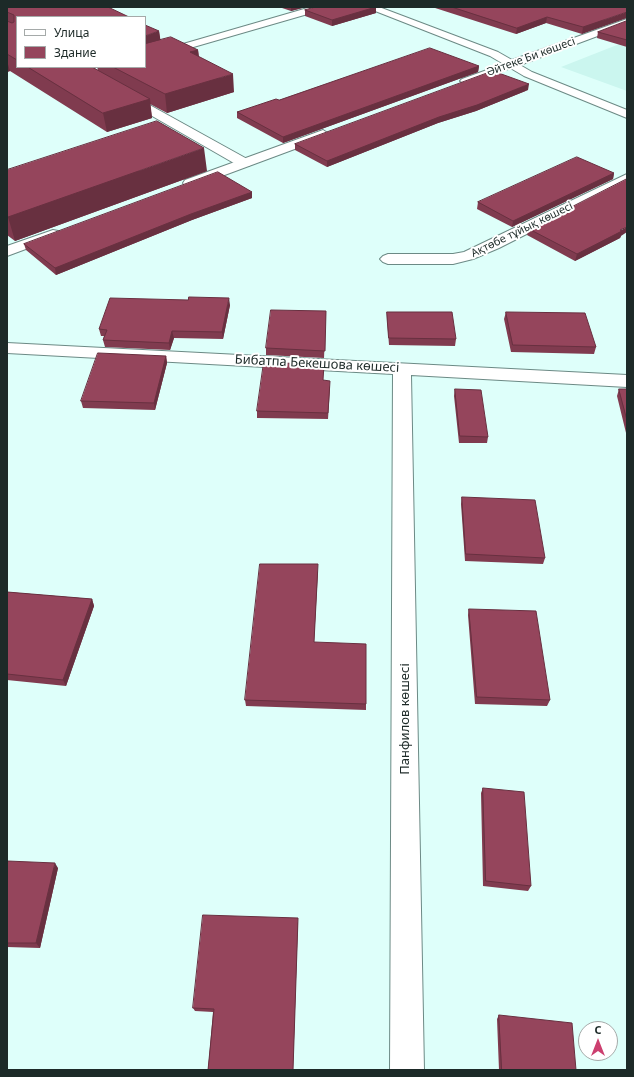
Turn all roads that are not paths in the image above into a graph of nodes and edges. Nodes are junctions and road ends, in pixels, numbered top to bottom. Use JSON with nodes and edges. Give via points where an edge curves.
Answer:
{"nodes":[{"id":1,"x":322,"y":7,"type":"edge"},
{"id":2,"x":370,"y":7,"type":"edge"},
{"id":3,"x":627,"y":22,"type":"edge"},
{"id":4,"x":146,"y":58,"type":"edge"},
{"id":5,"x":512,"y":64,"type":"junction"},
{"id":6,"x":75,"y":68,"type":"edge"},
{"id":7,"x":99,"y":71,"type":"edge"},
{"id":8,"x":86,"y":74,"type":"junction"},
{"id":9,"x":452,"y":86,"type":"edge"},
{"id":10,"x":627,"y":114,"type":"edge"},
{"id":11,"x":333,"y":130,"type":"edge"},
{"id":12,"x":244,"y":163,"type":"junction"},
{"id":13,"x":627,"y":178,"type":"edge"},
{"id":14,"x":177,"y":188,"type":"edge"},
{"id":15,"x":66,"y":229,"type":"edge"},
{"id":16,"x":7,"y":250,"type":"edge"},
{"id":17,"x":388,"y":259,"type":"dead end"},
{"id":18,"x":7,"y":348,"type":"edge"},
{"id":19,"x":402,"y":368,"type":"junction"},
{"id":20,"x":627,"y":380,"type":"edge"},
{"id":21,"x":407,"y":1070,"type":"edge"}],
"edges":[{"from":1,"to":4,"type":"street"},
{"from":2,"to":5,"type":"street","via":[[494,54]]},
{"from":3,"to":5,"type":"street","name":"Әйтеке Би көшесі"},
{"from":5,"to":9,"type":"street","name":"Әйтеке Би көшесі"},
{"from":5,"to":10,"type":"street","via":[[528,74]]},
{"from":6,"to":8,"type":"street"},
{"from":7,"to":8,"type":"street"},
{"from":8,"to":12,"type":"street"},
{"from":11,"to":12,"type":"street"},
{"from":12,"to":14,"type":"street"},
{"from":13,"to":17,"type":"street","name":"Ақтөбе тұйық көшесі","via":[[468,256],[453,259]]},
{"from":15,"to":16,"type":"street"},
{"from":18,"to":19,"type":"street","name":"Бибатпа Бекешова көшесі"},
{"from":19,"to":20,"type":"street","name":"Бибатпа Бекешова көшесі"},
{"from":19,"to":21,"type":"street","name":"Панфилов көшесі"}]}
